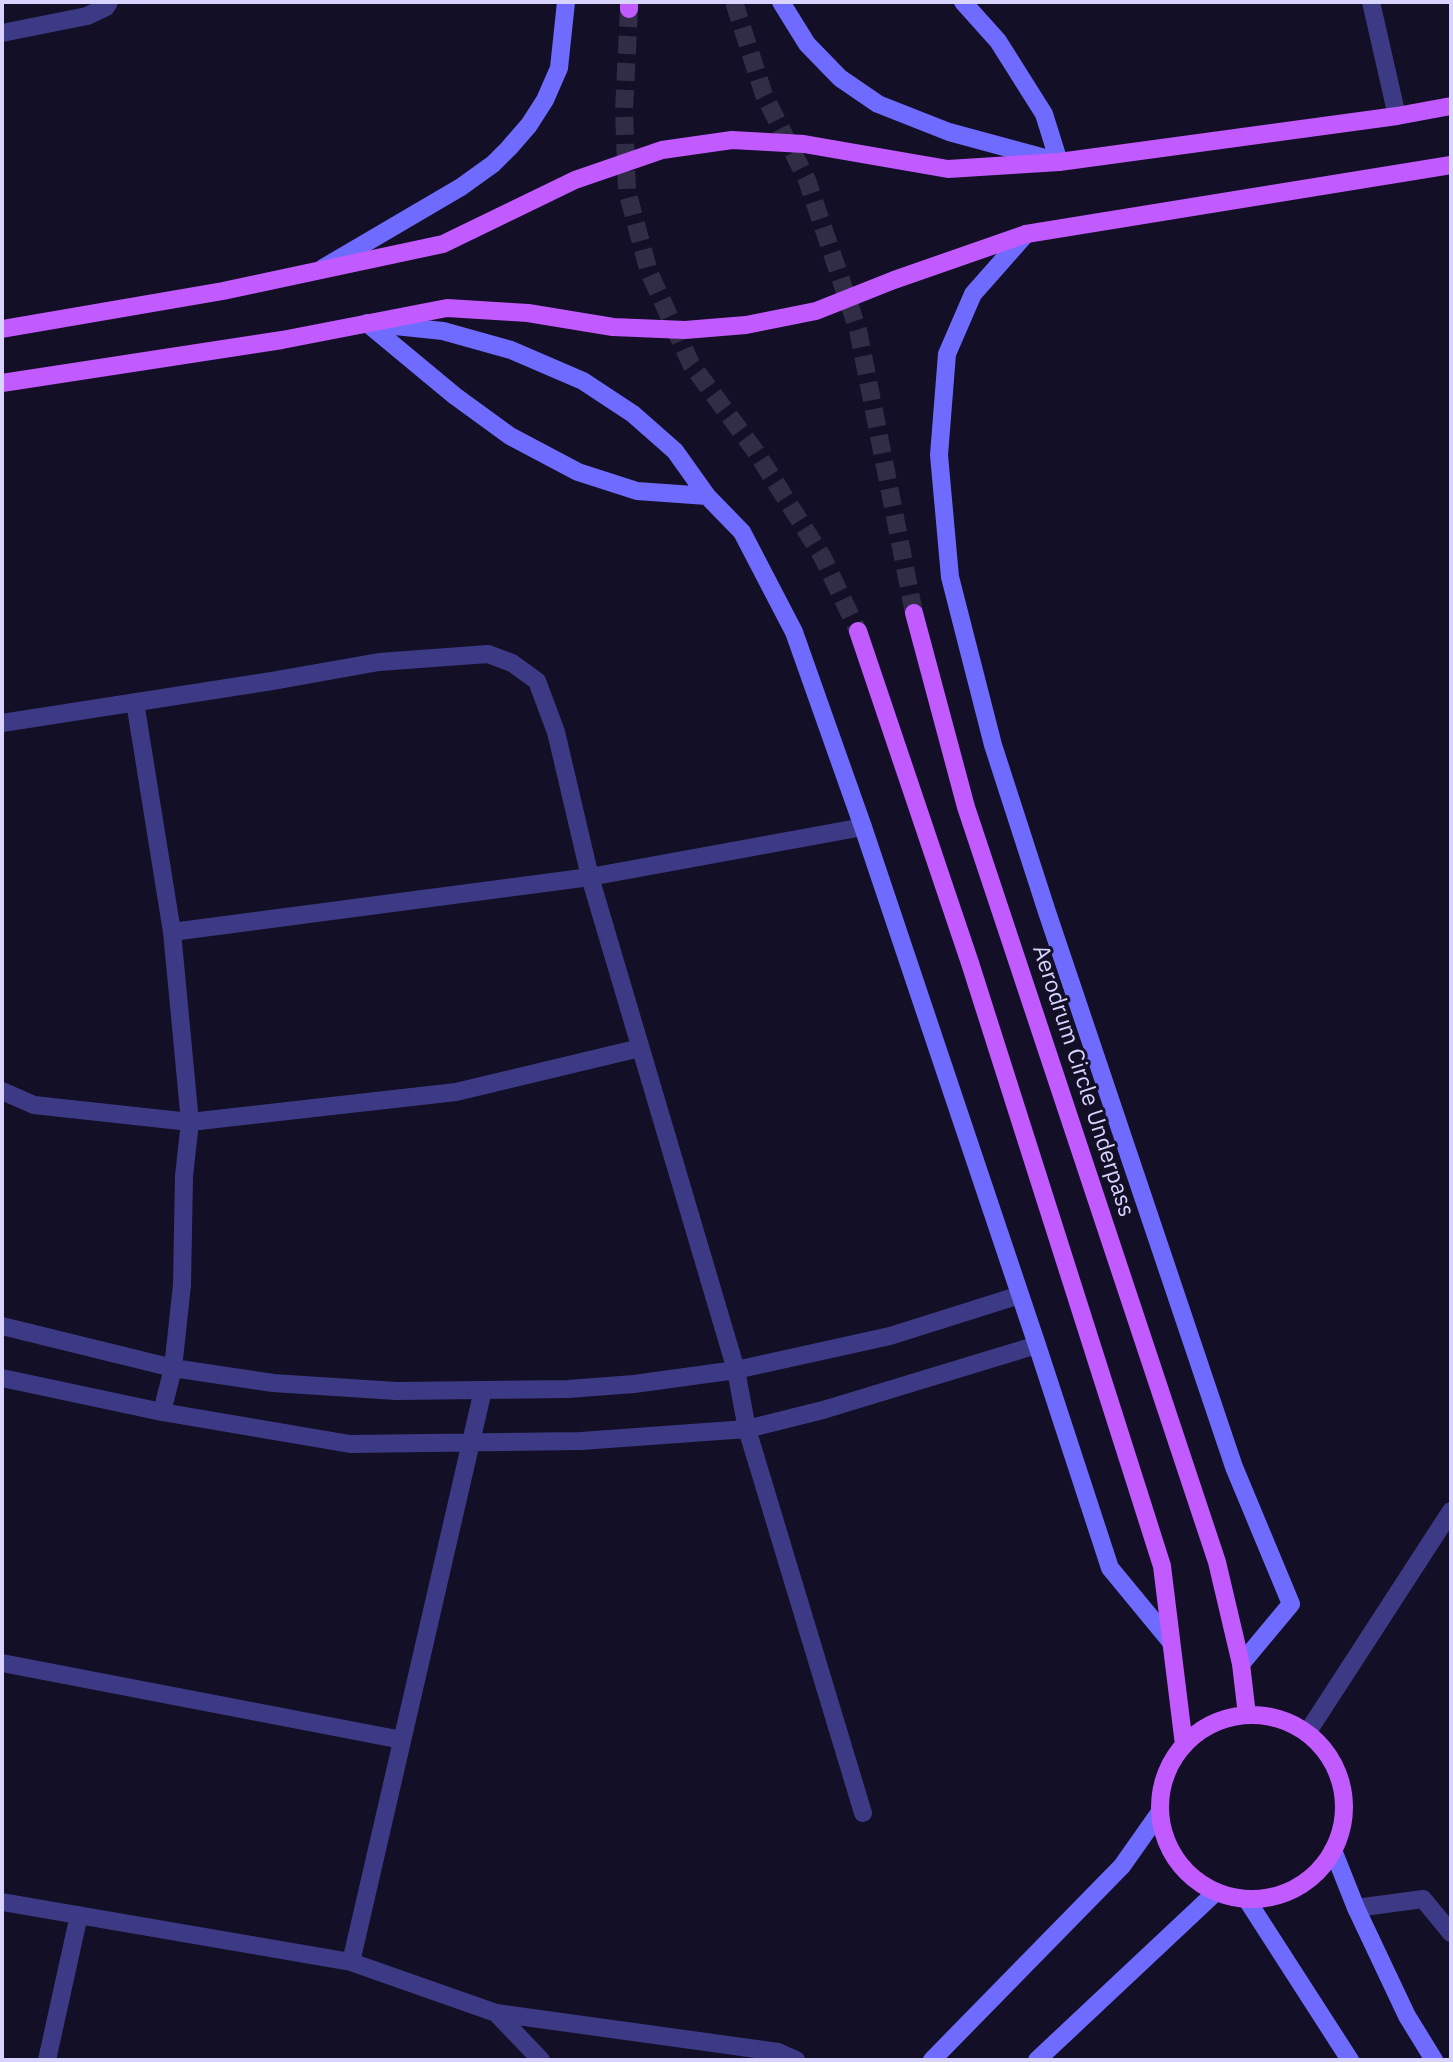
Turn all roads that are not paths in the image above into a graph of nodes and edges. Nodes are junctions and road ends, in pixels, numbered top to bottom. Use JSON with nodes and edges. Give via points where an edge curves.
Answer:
{"nodes":[{"id":1,"x":109,"y":2,"type":"edge"},
{"id":2,"x":566,"y":2,"type":"edge"},
{"id":3,"x":781,"y":2,"type":"edge"},
{"id":4,"x":963,"y":2,"type":"edge"},
{"id":5,"x":1371,"y":2,"type":"edge"},
{"id":6,"x":2,"y":33,"type":"edge"},
{"id":7,"x":1451,"y":106,"type":"edge"},
{"id":8,"x":1397,"y":116,"type":"junction"},
{"id":9,"x":1059,"y":162,"type":"junction"},
{"id":10,"x":1451,"y":165,"type":"edge"},
{"id":11,"x":1026,"y":233,"type":"junction"},
{"id":12,"x":314,"y":273,"type":"junction"},
{"id":13,"x":367,"y":323,"type":"junction"},
{"id":14,"x":2,"y":329,"type":"edge"},
{"id":15,"x":2,"y":383,"type":"edge"},
{"id":16,"x":707,"y":496,"type":"junction"},
{"id":17,"x":914,"y":613,"type":"tunnel mouth"},
{"id":18,"x":858,"y":631,"type":"tunnel mouth"},
{"id":19,"x":135,"y":702,"type":"junction"},
{"id":20,"x":2,"y":723,"type":"edge"},
{"id":21,"x":863,"y":827,"type":"junction"},
{"id":22,"x":590,"y":877,"type":"junction"},
{"id":23,"x":172,"y":932,"type":"junction"},
{"id":24,"x":640,"y":1048,"type":"junction"},
{"id":25,"x":2,"y":1091,"type":"edge"},
{"id":26,"x":190,"y":1122,"type":"junction"},
{"id":27,"x":1020,"y":1295,"type":"junction"},
{"id":28,"x":2,"y":1326,"type":"edge"},
{"id":29,"x":1037,"y":1345,"type":"junction"},
{"id":30,"x":173,"y":1368,"type":"junction"},
{"id":31,"x":736,"y":1370,"type":"junction"},
{"id":32,"x":2,"y":1378,"type":"edge"},
{"id":33,"x":483,"y":1390,"type":"junction"},
{"id":34,"x":162,"y":1412,"type":"junction"},
{"id":35,"x":747,"y":1429,"type":"junction"},
{"id":36,"x":470,"y":1442,"type":"junction"},
{"id":37,"x":1451,"y":1511,"type":"edge"},
{"id":38,"x":1171,"y":1642,"type":"junction"},
{"id":39,"x":2,"y":1663,"type":"edge"},
{"id":40,"x":1241,"y":1664,"type":"junction"},
{"id":41,"x":1247,"y":1715,"type":"junction"},
{"id":42,"x":1307,"y":1733,"type":"junction"},
{"id":43,"x":402,"y":1740,"type":"junction"},
{"id":44,"x":1184,"y":1745,"type":"junction"},
{"id":45,"x":1160,"y":1812,"type":"junction"},
{"id":46,"x":863,"y":1813,"type":"dead end"},
{"id":47,"x":1334,"y":1850,"type":"junction"},
{"id":48,"x":1216,"y":1892,"type":"junction"},
{"id":49,"x":1247,"y":1900,"type":"junction"},
{"id":50,"x":2,"y":1902,"type":"edge"},
{"id":51,"x":1356,"y":1908,"type":"junction"},
{"id":52,"x":79,"y":1915,"type":"junction"},
{"id":53,"x":1451,"y":1933,"type":"edge"},
{"id":54,"x":351,"y":1962,"type":"junction"},
{"id":55,"x":496,"y":2014,"type":"junction"},
{"id":56,"x":47,"y":2060,"type":"edge"},
{"id":57,"x":541,"y":2060,"type":"edge"},
{"id":58,"x":796,"y":2060,"type":"edge"},
{"id":59,"x":932,"y":2060,"type":"edge"},
{"id":60,"x":1037,"y":2060,"type":"edge"},
{"id":61,"x":1350,"y":2060,"type":"edge"},
{"id":62,"x":1434,"y":2060,"type":"edge"}],
"edges":[{"from":1,"to":6,"type":"street","via":[[87,16]]},
{"from":2,"to":12,"type":"street","via":[[559,68],[545,100],[509,148],[461,187]]},
{"from":3,"to":9,"type":"street","via":[[807,44],[840,78],[878,104],[949,132]]},
{"from":4,"to":9,"type":"street","via":[[998,41],[1044,114]]},
{"from":5,"to":8,"type":"street"},
{"from":7,"to":8,"type":"main road"},
{"from":8,"to":9,"type":"main road"},
{"from":9,"to":12,"type":"main road","via":[[948,169],[804,144],[732,141],[662,150],[575,180],[443,244]]},
{"from":10,"to":11,"type":"main road"},
{"from":11,"to":13,"type":"main road","via":[[816,311],[746,325],[685,330],[613,327],[528,313],[447,308]]},
{"from":11,"to":40,"type":"street","via":[[973,294],[947,354],[939,455],[950,577],[993,745],[1047,912],[1234,1467],[1291,1604]]},
{"from":12,"to":14,"type":"main road"},
{"from":13,"to":15,"type":"main road"},
{"from":13,"to":16,"type":"street","via":[[510,436],[578,472],[637,491]]},
{"from":13,"to":16,"type":"street","via":[[443,331],[511,350],[583,382],[633,414],[676,451]]},
{"from":16,"to":21,"type":"street","via":[[741,532],[794,632]]},
{"from":17,"to":40,"type":"main road","name":"Aerodrum Circle Underpass","via":[[966,807],[1217,1562]]},
{"from":18,"to":38,"type":"main road","via":[[970,963],[1162,1566]]},
{"from":19,"to":20,"type":"street"},
{"from":19,"to":22,"type":"street","via":[[379,662],[488,654],[512,663],[537,681],[556,732]]},
{"from":19,"to":23,"type":"street"},
{"from":21,"to":22,"type":"street"},
{"from":21,"to":27,"type":"street"},
{"from":22,"to":23,"type":"street"},
{"from":22,"to":24,"type":"street"},
{"from":23,"to":26,"type":"street"},
{"from":24,"to":26,"type":"street","via":[[456,1092]]},
{"from":24,"to":31,"type":"street"},
{"from":25,"to":26,"type":"street","via":[[34,1105]]},
{"from":26,"to":30,"type":"street"},
{"from":27,"to":29,"type":"street"},
{"from":27,"to":31,"type":"street","via":[[890,1336]]},
{"from":28,"to":30,"type":"street"},
{"from":29,"to":35,"type":"street"},
{"from":29,"to":38,"type":"street","via":[[1110,1568]]},
{"from":30,"to":33,"type":"street","via":[[273,1383],[396,1391]]},
{"from":30,"to":34,"type":"street"},
{"from":31,"to":33,"type":"street","via":[[634,1384]]},
{"from":31,"to":35,"type":"street"},
{"from":32,"to":34,"type":"street"},
{"from":33,"to":36,"type":"street"},
{"from":34,"to":36,"type":"street","via":[[350,1444]]},
{"from":35,"to":36,"type":"street","via":[[581,1441]]},
{"from":35,"to":46,"type":"street"},
{"from":36,"to":43,"type":"street"},
{"from":37,"to":42,"type":"street"},
{"from":38,"to":44,"type":"main road"},
{"from":39,"to":43,"type":"street"},
{"from":40,"to":41,"type":"main road","name":"Aerodrum Circle Underpass"},
{"from":41,"to":42,"type":"main road","via":[[1278,1719]]},
{"from":41,"to":44,"type":"main road","via":[[1226,1718],[1197,1732]]},
{"from":42,"to":47,"type":"main road","via":[[1328,1755],[1341,1784],[1341,1831]]},
{"from":43,"to":54,"type":"street"},
{"from":44,"to":45,"type":"main road","via":[[1162,1784]]},
{"from":45,"to":48,"type":"main road","via":[[1167,1843],[1184,1870]]},
{"from":45,"to":59,"type":"street","via":[[1122,1866]]},
{"from":47,"to":49,"type":"main road","via":[[1303,1884],[1274,1897]]},
{"from":47,"to":51,"type":"street"},
{"from":48,"to":49,"type":"main road"},
{"from":48,"to":60,"type":"street"},
{"from":49,"to":61,"type":"street"},
{"from":50,"to":52,"type":"street"},
{"from":51,"to":53,"type":"street","via":[[1423,1899]]},
{"from":51,"to":62,"type":"street","via":[[1406,2017]]},
{"from":52,"to":54,"type":"street"},
{"from":52,"to":56,"type":"street"},
{"from":54,"to":55,"type":"street"},
{"from":55,"to":57,"type":"street"},
{"from":55,"to":58,"type":"street","via":[[778,2052]]}]}
